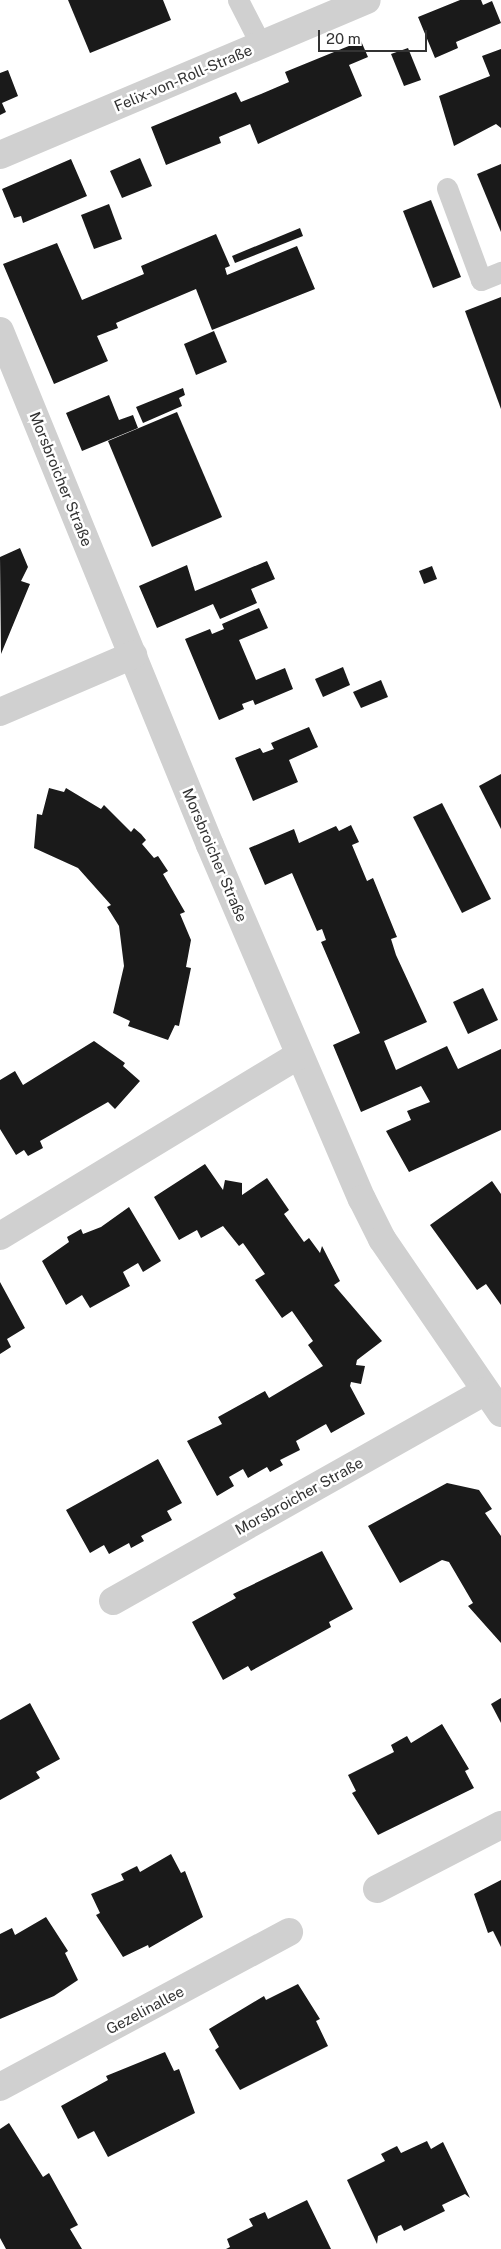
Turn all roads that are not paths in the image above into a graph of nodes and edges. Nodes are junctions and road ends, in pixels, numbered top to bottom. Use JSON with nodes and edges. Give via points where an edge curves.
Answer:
{"nodes":[{"id":1,"x":238,"y":0,"type":"edge"},
{"id":2,"x":367,"y":0,"type":"edge"},
{"id":3,"x":261,"y":45,"type":"junction"},
{"id":4,"x":0,"y":155,"type":"edge"},
{"id":5,"x":447,"y":188,"type":"dead end"},
{"id":6,"x":501,"y":272,"type":"edge"},
{"id":7,"x":0,"y":331,"type":"edge"},
{"id":8,"x":133,"y":655,"type":"junction"},
{"id":9,"x":0,"y":712,"type":"edge"},
{"id":10,"x":299,"y":1056,"type":"junction"},
{"id":11,"x":0,"y":1236,"type":"edge"},
{"id":12,"x":485,"y":1391,"type":"junction"},
{"id":13,"x":501,"y":1413,"type":"edge"},
{"id":14,"x":113,"y":1601,"type":"dead end"},
{"id":15,"x":501,"y":1825,"type":"edge"},
{"id":16,"x":377,"y":1889,"type":"dead end"},
{"id":17,"x":289,"y":1932,"type":"dead end"},
{"id":18,"x":0,"y":2087,"type":"edge"}],
"edges":[{"from":1,"to":3,"type":"lane"},
{"from":2,"to":3,"type":"street","name":"Felix-von-Roll-Straße"},
{"from":3,"to":4,"type":"street","name":"Felix-von-Roll-Straße"},
{"from":5,"to":6,"type":"lane","via":[[481,280]]},
{"from":7,"to":8,"type":"street","name":"Morsbroicher Straße"},
{"from":8,"to":9,"type":"street"},
{"from":8,"to":10,"type":"street","name":"Morsbroicher Straße"},
{"from":10,"to":11,"type":"street"},
{"from":10,"to":12,"type":"street","name":"Morsbroicher Straße","via":[[382,1239]]},
{"from":12,"to":13,"type":"street","name":"Morsbroicher Straße"},
{"from":12,"to":14,"type":"street","name":"Morsbroicher Straße"},
{"from":15,"to":16,"type":"street"},
{"from":17,"to":18,"type":"street","name":"Gezelinallee"}]}
